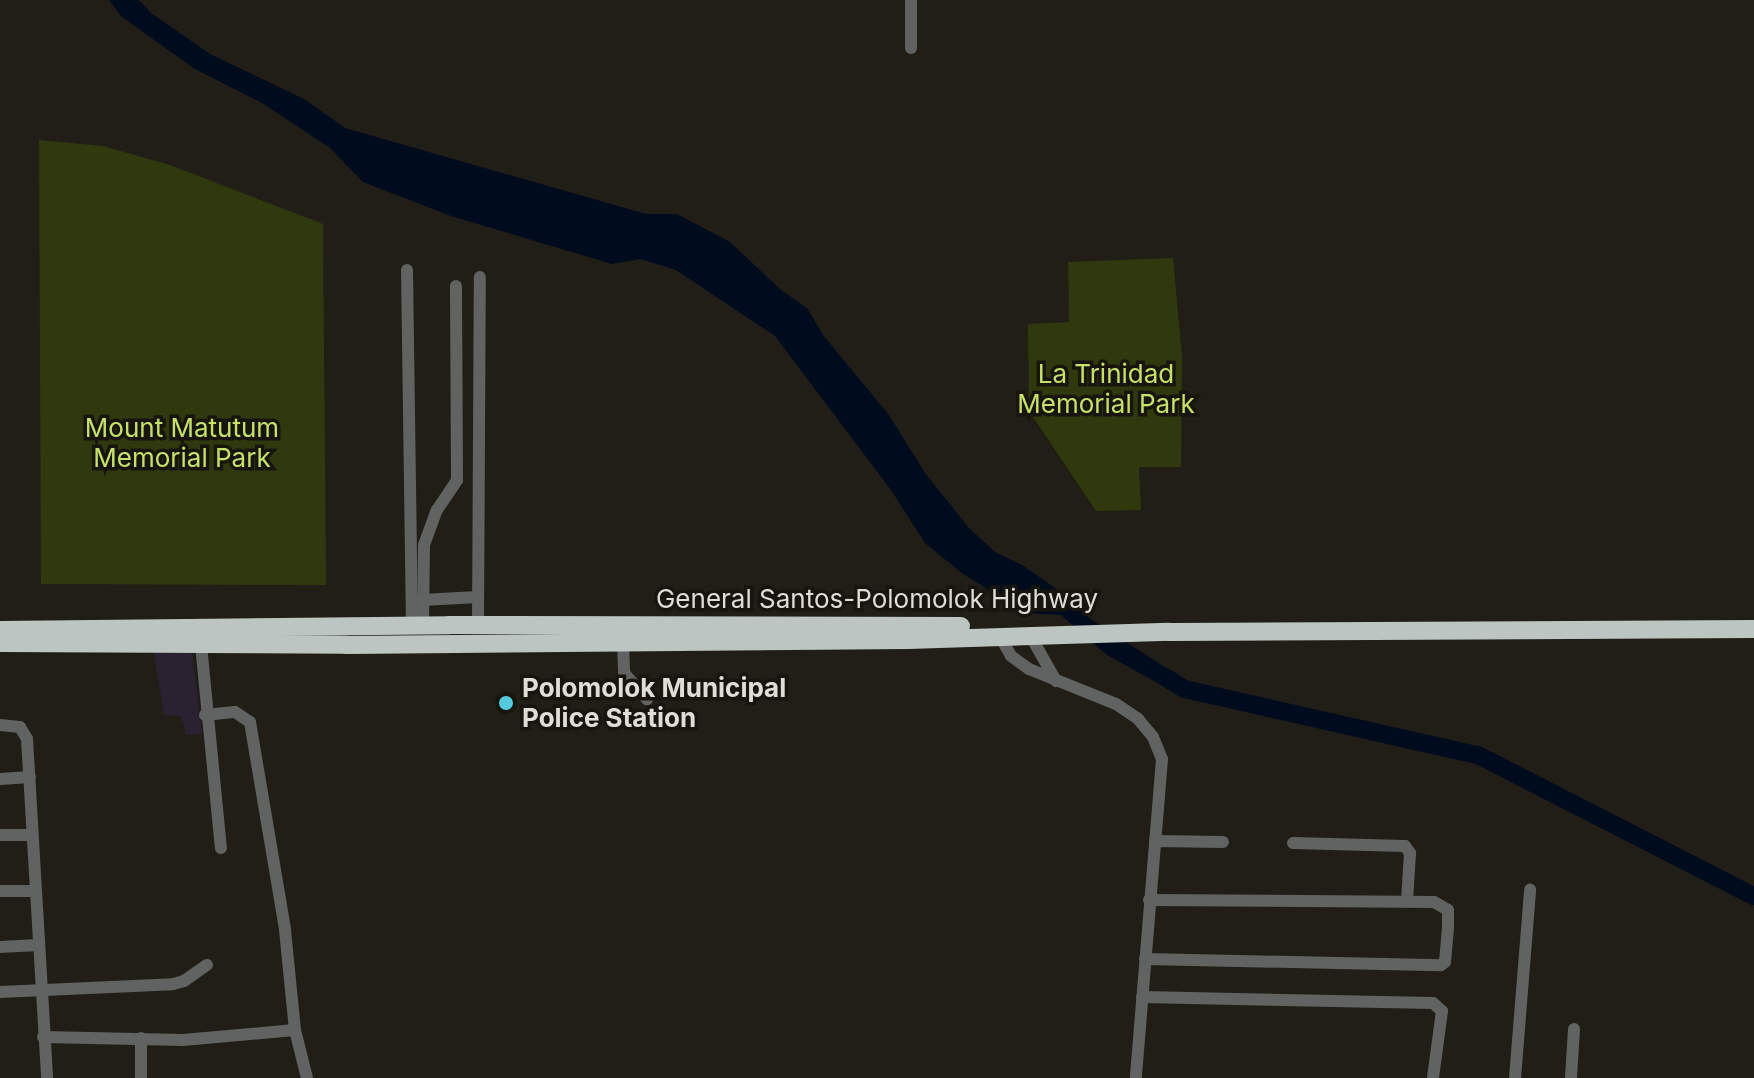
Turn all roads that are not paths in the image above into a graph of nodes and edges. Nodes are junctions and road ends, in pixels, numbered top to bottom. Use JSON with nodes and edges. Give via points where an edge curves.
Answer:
{"nodes":[{"id":1,"x":911,"y":0,"type":"edge"},
{"id":2,"x":911,"y":48,"type":"dead end"},
{"id":3,"x":407,"y":270,"type":"dead end"},
{"id":4,"x":480,"y":277,"type":"dead end"},
{"id":5,"x":456,"y":286,"type":"dead end"},
{"id":6,"x":478,"y":597,"type":"junction"},
{"id":7,"x":422,"y":600,"type":"junction"},
{"id":8,"x":1754,"y":620,"type":"edge"},
{"id":9,"x":478,"y":625,"type":"junction"},
{"id":10,"x":417,"y":626,"type":"junction"},
{"id":11,"x":1132,"y":629,"type":"junction"},
{"id":12,"x":1754,"y":629,"type":"edge"},
{"id":13,"x":0,"y":630,"type":"edge"},
{"id":14,"x":1057,"y":630,"type":"junction"},
{"id":15,"x":999,"y":635,"type":"junction"},
{"id":16,"x":1030,"y":635,"type":"junction"},
{"id":17,"x":623,"y":641,"type":"junction"},
{"id":18,"x":0,"y":643,"type":"edge"},
{"id":19,"x":201,"y":645,"type":"junction"},
{"id":20,"x":1056,"y":681,"type":"junction"},
{"id":21,"x":647,"y":699,"type":"dead end"},
{"id":22,"x":205,"y":715,"type":"junction"},
{"id":23,"x":0,"y":725,"type":"edge"},
{"id":24,"x":30,"y":777,"type":"junction"},
{"id":25,"x":0,"y":779,"type":"edge"},
{"id":26,"x":0,"y":835,"type":"edge"},
{"id":27,"x":31,"y":835,"type":"junction"},
{"id":28,"x":1155,"y":841,"type":"junction"},
{"id":29,"x":1223,"y":842,"type":"dead end"},
{"id":30,"x":1293,"y":843,"type":"dead end"},
{"id":31,"x":221,"y":848,"type":"dead end"},
{"id":32,"x":1530,"y":890,"type":"dead end"},
{"id":33,"x":0,"y":891,"type":"edge"},
{"id":34,"x":35,"y":891,"type":"junction"},
{"id":35,"x":1149,"y":900,"type":"junction"},
{"id":36,"x":1407,"y":901,"type":"junction"},
{"id":37,"x":38,"y":945,"type":"junction"},
{"id":38,"x":0,"y":947,"type":"edge"},
{"id":39,"x":1145,"y":959,"type":"junction"},
{"id":40,"x":207,"y":965,"type":"dead end"},
{"id":41,"x":39,"y":990,"type":"junction"},
{"id":42,"x":0,"y":992,"type":"edge"},
{"id":43,"x":1142,"y":997,"type":"junction"},
{"id":44,"x":1574,"y":1029,"type":"dead end"},
{"id":45,"x":295,"y":1030,"type":"junction"},
{"id":46,"x":43,"y":1037,"type":"junction"},
{"id":47,"x":141,"y":1038,"type":"junction"},
{"id":48,"x":47,"y":1078,"type":"edge"},
{"id":49,"x":141,"y":1078,"type":"edge"},
{"id":50,"x":307,"y":1078,"type":"edge"},
{"id":51,"x":1136,"y":1078,"type":"edge"},
{"id":52,"x":1433,"y":1078,"type":"edge"},
{"id":53,"x":1515,"y":1078,"type":"edge"},
{"id":54,"x":1571,"y":1078,"type":"edge"}],
"edges":[{"from":1,"to":2,"type":"street"},
{"from":3,"to":10,"type":"street"},
{"from":4,"to":6,"type":"street"},
{"from":5,"to":7,"type":"street","via":[[457,480],[437,510],[424,545]]},
{"from":6,"to":7,"type":"street"},
{"from":6,"to":9,"type":"street"},
{"from":7,"to":10,"type":"street"},
{"from":8,"to":11,"type":"highway","name":"General Santos-Polomolok Highway"},
{"from":9,"to":10,"type":"highway","name":"General Santos-Polomolok Highway"},
{"from":9,"to":14,"type":"highway","name":"General Santos-Polomolok Highway"},
{"from":10,"to":13,"type":"highway","name":"General Santos-Polomolok Highway"},
{"from":11,"to":12,"type":"highway"},
{"from":11,"to":14,"type":"highway"},
{"from":14,"to":16,"type":"highway"},
{"from":15,"to":16,"type":"highway"},
{"from":15,"to":17,"type":"highway"},
{"from":15,"to":20,"type":"street","via":[[1019,664]]},
{"from":16,"to":20,"type":"street"},
{"from":17,"to":19,"type":"highway"},
{"from":17,"to":21,"type":"street","via":[[624,673]]},
{"from":18,"to":19,"type":"highway"},
{"from":19,"to":22,"type":"street"},
{"from":20,"to":28,"type":"street","via":[[1116,704],[1153,737],[1163,769]]},
{"from":22,"to":31,"type":"street"},
{"from":22,"to":45,"type":"street","via":[[235,712],[250,722],[285,930]]},
{"from":23,"to":24,"type":"street","via":[[20,727],[26,734]]},
{"from":24,"to":25,"type":"street"},
{"from":24,"to":27,"type":"street"},
{"from":26,"to":27,"type":"street"},
{"from":27,"to":34,"type":"street"},
{"from":28,"to":29,"type":"street"},
{"from":28,"to":35,"type":"street"},
{"from":30,"to":36,"type":"street","via":[[1405,846],[1410,853]]},
{"from":32,"to":53,"type":"street"},
{"from":33,"to":34,"type":"street"},
{"from":34,"to":37,"type":"street"},
{"from":35,"to":36,"type":"street"},
{"from":35,"to":39,"type":"street"},
{"from":36,"to":39,"type":"street","via":[[1434,902],[1448,910],[1443,965]]},
{"from":37,"to":38,"type":"street"},
{"from":37,"to":41,"type":"street"},
{"from":39,"to":43,"type":"street"},
{"from":40,"to":41,"type":"street","via":[[173,984]]},
{"from":41,"to":42,"type":"street"},
{"from":41,"to":46,"type":"street"},
{"from":43,"to":51,"type":"street"},
{"from":43,"to":52,"type":"street","via":[[1433,1003],[1442,1011]]},
{"from":44,"to":54,"type":"street"},
{"from":45,"to":47,"type":"street","via":[[219,1038]]},
{"from":45,"to":50,"type":"street"},
{"from":46,"to":47,"type":"street"},
{"from":46,"to":48,"type":"street"},
{"from":47,"to":49,"type":"street"}]}
